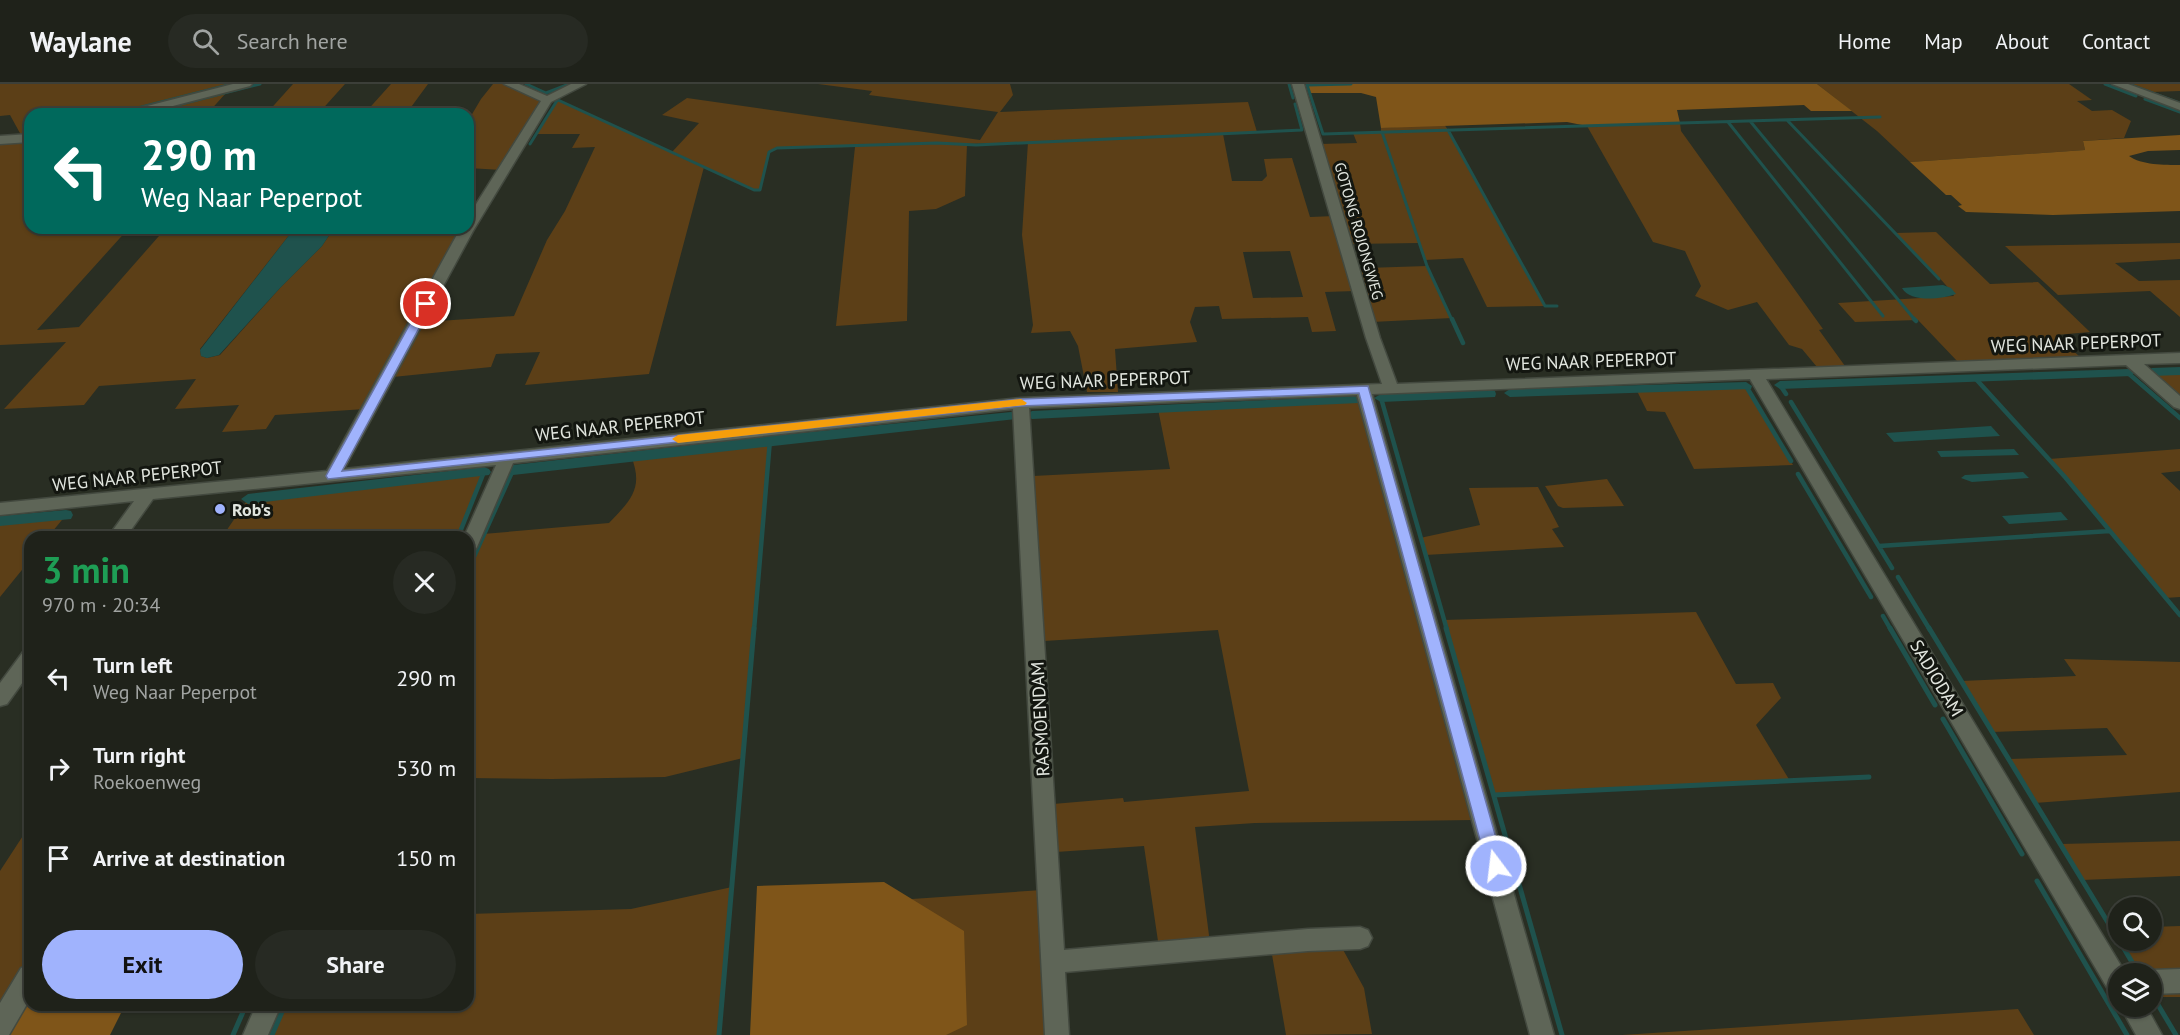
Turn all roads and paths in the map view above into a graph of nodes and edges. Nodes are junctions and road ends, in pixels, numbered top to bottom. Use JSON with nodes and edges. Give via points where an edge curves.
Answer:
{"nodes":[{"id":1,"x":246,"y":84,"type":"edge"},
{"id":2,"x":510,"y":84,"type":"edge"},
{"id":3,"x":580,"y":84,"type":"edge"},
{"id":4,"x":1298,"y":84,"type":"edge"},
{"id":5,"x":2118,"y":84,"type":"edge"},
{"id":6,"x":547,"y":100,"type":"junction"},
{"id":7,"x":2180,"y":107,"type":"edge"},
{"id":8,"x":152,"y":108,"type":"edge"},
{"id":9,"x":24,"y":138,"type":"edge"},
{"id":10,"x":0,"y":140,"type":"edge"},
{"id":11,"x":474,"y":218,"type":"edge"},
{"id":12,"x":464,"y":234,"type":"edge"},
{"id":13,"x":2180,"y":358,"type":"edge"},
{"id":14,"x":2130,"y":360,"type":"junction"},
{"id":15,"x":1755,"y":374,"type":"junction"},
{"id":16,"x":1390,"y":388,"type":"junction"},
{"id":17,"x":1363,"y":389,"type":"junction"},
{"id":18,"x":1021,"y":403,"type":"junction"},
{"id":19,"x":2180,"y":404,"type":"edge"},
{"id":20,"x":507,"y":458,"type":"junction"},
{"id":21,"x":332,"y":476,"type":"junction"},
{"id":22,"x":148,"y":494,"type":"junction"},
{"id":23,"x":0,"y":509,"type":"edge"},
{"id":24,"x":121,"y":531,"type":"edge"},
{"id":25,"x":474,"y":533,"type":"edge"},
{"id":26,"x":24,"y":665,"type":"edge"},
{"id":27,"x":0,"y":698,"type":"edge"},
{"id":28,"x":1360,"y":938,"type":"dead end"},
{"id":29,"x":1053,"y":962,"type":"junction"},
{"id":30,"x":2108,"y":965,"type":"edge"},
{"id":31,"x":2180,"y":981,"type":"edge"},
{"id":32,"x":2162,"y":982,"type":"edge"},
{"id":33,"x":24,"y":986,"type":"edge"},
{"id":34,"x":266,"y":1011,"type":"edge"},
{"id":35,"x":2139,"y":1017,"type":"edge"},
{"id":36,"x":0,"y":1026,"type":"edge"},
{"id":37,"x":255,"y":1035,"type":"edge"},
{"id":38,"x":1057,"y":1035,"type":"edge"},
{"id":39,"x":1542,"y":1035,"type":"edge"},
{"id":40,"x":2150,"y":1035,"type":"edge"}],
"edges":[{"from":1,"to":8,"type":"street"},
{"from":2,"to":6,"type":"street"},
{"from":3,"to":6,"type":"street"},
{"from":4,"to":16,"type":"street","name":"GOTONG ROJONGWEG"},
{"from":5,"to":7,"type":"street"},
{"from":6,"to":11,"type":"street"},
{"from":9,"to":10,"type":"street"},
{"from":12,"to":21,"type":"street"},
{"from":13,"to":14,"type":"street","name":"WEG NAAR PEPERPOT"},
{"from":14,"to":15,"type":"street","name":"WEG NAAR PEPERPOT"},
{"from":14,"to":19,"type":"street"},
{"from":15,"to":16,"type":"street","name":"WEG NAAR PEPERPOT"},
{"from":15,"to":30,"type":"street","name":"SADIODAM"},
{"from":16,"to":17,"type":"street","name":"WEG NAAR PEPERPOT"},
{"from":17,"to":18,"type":"street","name":"WEG NAAR PEPERPOT"},
{"from":17,"to":39,"type":"street"},
{"from":18,"to":20,"type":"street","name":"WEG NAAR PEPERPOT"},
{"from":18,"to":29,"type":"street","name":"RASMOENDAM"},
{"from":20,"to":21,"type":"street","name":"WEG NAAR PEPERPOT"},
{"from":20,"to":25,"type":"street"},
{"from":21,"to":22,"type":"street","name":"WEG NAAR PEPERPOT"},
{"from":22,"to":23,"type":"street","name":"WEG NAAR PEPERPOT"},
{"from":22,"to":24,"type":"street"},
{"from":26,"to":27,"type":"street"},
{"from":28,"to":29,"type":"street"},
{"from":29,"to":38,"type":"street","name":"RASMOENDAM"},
{"from":31,"to":32,"type":"street"},
{"from":33,"to":36,"type":"street"},
{"from":34,"to":37,"type":"street"},
{"from":35,"to":40,"type":"street"}]}
